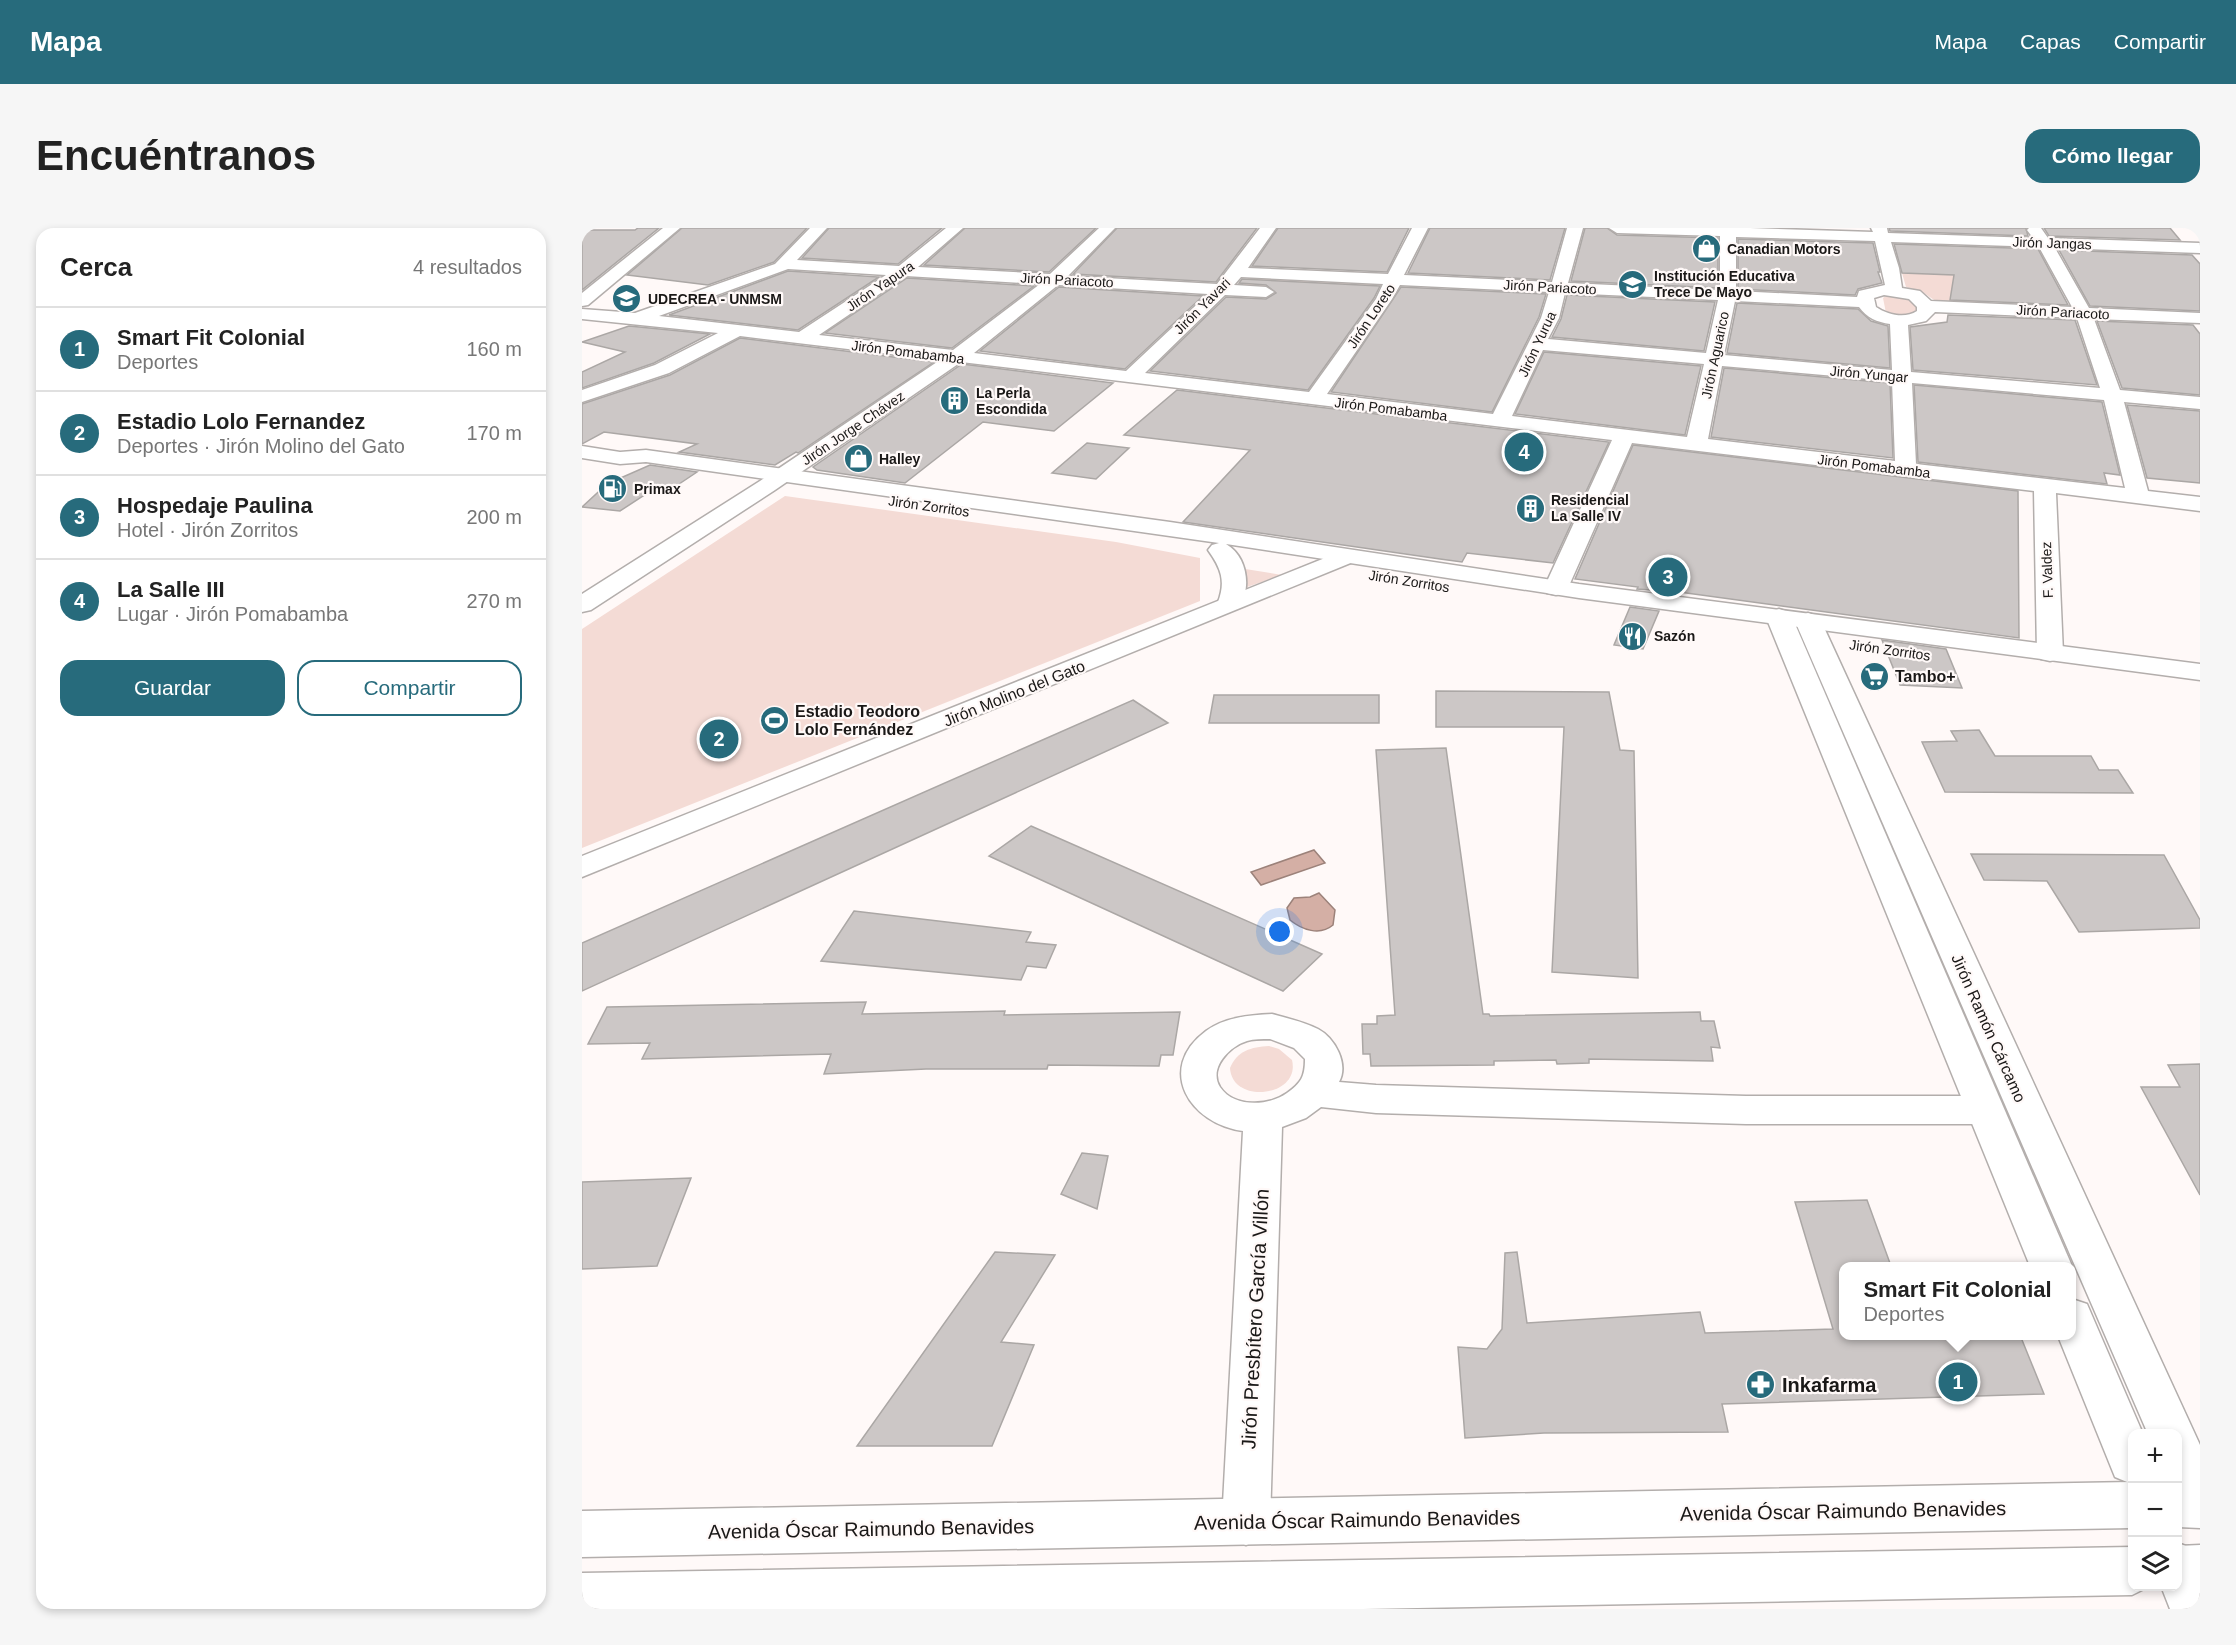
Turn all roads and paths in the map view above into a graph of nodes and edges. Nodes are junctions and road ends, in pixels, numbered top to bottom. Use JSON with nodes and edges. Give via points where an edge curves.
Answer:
{"nodes":[{"id":1,"x":672,"y":228,"type":"edge"},
{"id":2,"x":819,"y":228,"type":"edge"},
{"id":3,"x":955,"y":228,"type":"edge"},
{"id":4,"x":1107,"y":228,"type":"edge"},
{"id":5,"x":1268,"y":228,"type":"edge"},
{"id":6,"x":1420,"y":228,"type":"edge"},
{"id":7,"x":1575,"y":228,"type":"edge"},
{"id":8,"x":1617,"y":228,"type":"edge"},
{"id":9,"x":1728,"y":230,"type":"edge"},
{"id":10,"x":1881,"y":233,"type":"edge"},
{"id":11,"x":2040,"y":235,"type":"edge"},
{"id":12,"x":2187,"y":235,"type":"dead end"},
{"id":13,"x":2200,"y":248,"type":"edge"},
{"id":14,"x":786,"y":264,"type":"junction"},
{"id":15,"x":904,"y":270,"type":"junction"},
{"id":16,"x":1236,"y":272,"type":"junction"},
{"id":17,"x":1057,"y":279,"type":"junction"},
{"id":18,"x":1396,"y":280,"type":"junction"},
{"id":19,"x":1560,"y":288,"type":"junction"},
{"id":20,"x":1222,"y":289,"type":"junction"},
{"id":21,"x":1894,"y":291,"type":"junction"},
{"id":22,"x":1284,"y":293,"type":"dead end"},
{"id":23,"x":1728,"y":295,"type":"junction"},
{"id":24,"x":1362,"y":297,"type":"dead end"},
{"id":25,"x":1384,"y":299,"type":"junction"},
{"id":26,"x":582,"y":300,"type":"edge"},
{"id":27,"x":1864,"y":302,"type":"junction"},
{"id":28,"x":1926,"y":306,"type":"junction"},
{"id":29,"x":2083,"y":313,"type":"junction"},
{"id":30,"x":582,"y":314,"type":"edge"},
{"id":31,"x":634,"y":318,"type":"junction"},
{"id":32,"x":2200,"y":318,"type":"edge"},
{"id":33,"x":1899,"y":319,"type":"junction"},
{"id":34,"x":736,"y":331,"type":"junction"},
{"id":35,"x":592,"y":334,"type":"dead end"},
{"id":36,"x":801,"y":339,"type":"junction"},
{"id":37,"x":1538,"y":344,"type":"junction"},
{"id":38,"x":956,"y":358,"type":"junction"},
{"id":39,"x":1715,"y":360,"type":"junction"},
{"id":40,"x":1901,"y":377,"type":"junction"},
{"id":41,"x":1129,"y":378,"type":"junction"},
{"id":42,"x":2113,"y":395,"type":"junction"},
{"id":43,"x":582,"y":396,"type":"edge"},
{"id":44,"x":1313,"y":400,"type":"junction"},
{"id":45,"x":2200,"y":403,"type":"edge"},
{"id":46,"x":1499,"y":422,"type":"junction"},
{"id":47,"x":1624,"y":437,"type":"junction"},
{"id":48,"x":1696,"y":446,"type":"junction"},
{"id":49,"x":582,"y":452,"type":"edge"},
{"id":50,"x":620,"y":458,"type":"junction"},
{"id":51,"x":582,"y":468,"type":"edge"},
{"id":52,"x":1906,"y":470,"type":"junction"},
{"id":53,"x":778,"y":479,"type":"junction"},
{"id":54,"x":2045,"y":486,"type":"junction"},
{"id":55,"x":2138,"y":497,"type":"junction"},
{"id":56,"x":2200,"y":504,"type":"edge"},
{"id":57,"x":1220,"y":550,"type":"junction"},
{"id":58,"x":1345,"y":557,"type":"junction"},
{"id":59,"x":1317,"y":567,"type":"junction"},
{"id":60,"x":1556,"y":588,"type":"junction"},
{"id":61,"x":1230,"y":602,"type":"junction"},
{"id":62,"x":582,"y":605,"type":"edge"},
{"id":63,"x":1798,"y":629,"type":"junction"},
{"id":64,"x":2050,"y":653,"type":"junction"},
{"id":65,"x":2200,"y":672,"type":"edge"},
{"id":66,"x":2200,"y":691,"type":"edge"},
{"id":67,"x":1861,"y":776,"type":"junction"},
{"id":68,"x":582,"y":867,"type":"edge"},
{"id":69,"x":1315,"y":1093,"type":"junction"},
{"id":70,"x":1985,"y":1110,"type":"junction"},
{"id":71,"x":1263,"y":1116,"type":"junction"},
{"id":72,"x":2049,"y":1262,"type":"edge"},
{"id":73,"x":2076,"y":1327,"type":"edge"},
{"id":74,"x":2169,"y":1429,"type":"edge"},
{"id":75,"x":2128,"y":1450,"type":"edge"},
{"id":76,"x":2182,"y":1458,"type":"edge"},
{"id":77,"x":2200,"y":1497,"type":"edge"},
{"id":78,"x":2200,"y":1504,"type":"edge"},
{"id":79,"x":2128,"y":1505,"type":"edge"},
{"id":80,"x":2182,"y":1505,"type":"edge"},
{"id":81,"x":1246,"y":1522,"type":"junction"},
{"id":82,"x":582,"y":1534,"type":"edge"},
{"id":83,"x":2128,"y":1577,"type":"edge"},
{"id":84,"x":582,"y":1598,"type":"edge"},
{"id":85,"x":1241,"y":1598,"type":"edge"}],
"edges":[{"from":1,"to":26,"type":"street"},
{"from":2,"to":14,"type":"street"},
{"from":3,"to":15,"type":"street","name":"Jirón Yapura"},
{"from":4,"to":17,"type":"street","name":"Jirón Jorge Chávez"},
{"from":5,"to":16,"type":"street","name":"Jirón Yavari"},
{"from":6,"to":18,"type":"street","name":"Jirón Loreto"},
{"from":7,"to":19,"type":"street","name":"Jirón Yurua"},
{"from":8,"to":9,"type":"street","name":"Jirón Jangas"},
{"from":9,"to":10,"type":"street","name":"Jirón Jangas"},
{"from":9,"to":23,"type":"street","name":"Jirón Aguarico"},
{"from":10,"to":11,"type":"street","name":"Jirón Jangas"},
{"from":10,"to":21,"type":"street"},
{"from":11,"to":13,"type":"street","name":"Jirón Jangas"},
{"from":11,"to":29,"type":"street","via":[[2063,268]]},
{"from":12,"to":13,"type":"street"},
{"from":14,"to":15,"type":"street","name":"Jirón Pariacoto"},
{"from":14,"to":31,"type":"street"},
{"from":15,"to":17,"type":"street","name":"Jirón Pariacoto"},
{"from":15,"to":36,"type":"street","name":"Jirón Yapura"},
{"from":16,"to":18,"type":"street","name":"Jirón Pariacoto"},
{"from":16,"to":20,"type":"street","name":"Jirón Yavari"},
{"from":17,"to":20,"type":"street","name":"Jirón Pariacoto"},
{"from":17,"to":38,"type":"street","name":"Jirón Jorge Chávez"},
{"from":18,"to":19,"type":"street","name":"Jirón Pariacoto"},
{"from":18,"to":25,"type":"street","name":"Jirón Loreto"},
{"from":19,"to":23,"type":"street","name":"Jirón Pariacoto"},
{"from":19,"to":37,"type":"street","name":"Jirón Yurua"},
{"from":20,"to":22,"type":"street","name":"Jirón Pariacoto"},
{"from":20,"to":41,"type":"street","name":"Jirón Yavari"},
{"from":21,"to":27,"type":"street","via":[[1869,293],[1864,295]]},
{"from":21,"to":28,"type":"street","via":[[1914,295]]},
{"from":23,"to":27,"type":"street","name":"Jirón Pariacoto"},
{"from":23,"to":39,"type":"street","name":"Jirón Aguarico"},
{"from":24,"to":25,"type":"street"},
{"from":25,"to":44,"type":"street","name":"Jirón Loreto"},
{"from":27,"to":33,"type":"street","via":[[1874,314]]},
{"from":28,"to":29,"type":"street","name":"Jirón Pariacoto"},
{"from":28,"to":33,"type":"street","via":[[1924,316]]},
{"from":29,"to":32,"type":"street","name":"Jirón Pariacoto"},
{"from":29,"to":42,"type":"street"},
{"from":30,"to":31,"type":"street","name":"Jirón Pomabamba"},
{"from":31,"to":34,"type":"street","name":"Jirón Pomabamba"},
{"from":31,"to":35,"type":"street"},
{"from":33,"to":40,"type":"street"},
{"from":34,"to":36,"type":"street","name":"Jirón Pomabamba"},
{"from":34,"to":43,"type":"street","via":[[662,369]]},
{"from":36,"to":38,"type":"street","name":"Jirón Pomabamba"},
{"from":37,"to":39,"type":"street","name":"Jirón Yungar"},
{"from":37,"to":46,"type":"street","name":"Jirón Yurua"},
{"from":38,"to":41,"type":"street","name":"Jirón Pomabamba"},
{"from":38,"to":53,"type":"street","name":"Jirón Jorge Chávez"},
{"from":39,"to":40,"type":"street","name":"Jirón Yungar"},
{"from":39,"to":48,"type":"street","name":"Jirón Aguarico"},
{"from":40,"to":42,"type":"street","name":"Jirón Yungar"},
{"from":40,"to":52,"type":"street"},
{"from":41,"to":44,"type":"street","name":"Jirón Pomabamba"},
{"from":42,"to":45,"type":"street","name":"Jirón Yungar"},
{"from":42,"to":55,"type":"street"},
{"from":44,"to":46,"type":"street","name":"Jirón Pomabamba"},
{"from":46,"to":47,"type":"street","name":"Jirón Pomabamba"},
{"from":47,"to":48,"type":"street","name":"Jirón Pomabamba"},
{"from":47,"to":60,"type":"street"},
{"from":48,"to":52,"type":"street","name":"Jirón Pomabamba"},
{"from":49,"to":50,"type":"street","name":"Jirón Zorritos"},
{"from":50,"to":51,"type":"street"},
{"from":50,"to":53,"type":"street","name":"Jirón Zorritos","via":[[633,464]]},
{"from":52,"to":54,"type":"street","name":"Jirón Pomabamba"},
{"from":53,"to":57,"type":"street","name":"Jirón Zorritos"},
{"from":53,"to":58,"type":"street","name":"Jirón Zorritos","via":[[1170,529]]},
{"from":53,"to":62,"type":"street","name":"Jirón Jorge Chávez"},
{"from":54,"to":55,"type":"street","name":"Jirón Pomabamba"},
{"from":54,"to":64,"type":"street","name":"F. Valdez"},
{"from":55,"to":56,"type":"street","name":"Jirón Pomabamba"},
{"from":57,"to":59,"type":"street","name":"Jirón Zorritos"},
{"from":57,"to":61,"type":"street","via":[[1235,577]]},
{"from":58,"to":59,"type":"street","name":"Jirón Molino del Gato"},
{"from":58,"to":60,"type":"street","name":"Jirón Zorritos"},
{"from":59,"to":61,"type":"street","name":"Jirón Molino del Gato"},
{"from":59,"to":63,"type":"street","name":"Jirón Zorritos"},
{"from":60,"to":63,"type":"street","name":"Jirón Zorritos"},
{"from":61,"to":68,"type":"street","name":"Jirón Molino del Gato"},
{"from":63,"to":64,"type":"street","name":"Jirón Zorritos"},
{"from":63,"to":66,"type":"street","name":"Jirón Zorritos"},
{"from":63,"to":67,"type":"street","name":"Jirón Ramón Cárcamo"},
{"from":64,"to":65,"type":"street","name":"Jirón Zorritos"},
{"from":67,"to":70,"type":"street","name":"Jirón Ramón Cárcamo"},
{"from":67,"to":74,"type":"street","name":"Jirón Ramón Cárcamo"},
{"from":69,"to":70,"type":"street","via":[[1376,1099],[1746,1110]]},
{"from":69,"to":71,"type":"street","via":[[1302,1105]]},
{"from":69,"to":71,"type":"street","via":[[1325,1064],[1319,1050],[1307,1038],[1272,1026],[1232,1033],[1215,1042],[1204,1055],[1198,1070],[1199,1084],[1207,1098],[1221,1109]]},
{"from":70,"to":72,"type":"street","name":"Jirón Ramón Cárcamo"},
{"from":71,"to":81,"type":"street","name":"Jirón Presbítero García Villón"},
{"from":73,"to":75,"type":"street"},
{"from":76,"to":77,"type":"street"},
{"from":78,"to":80,"type":"street"},
{"from":79,"to":81,"type":"street","name":"Avenida Óscar Raimundo Benavides"},
{"from":81,"to":82,"type":"street","name":"Avenida Óscar Raimundo Benavides"},
{"from":83,"to":85,"type":"street"},
{"from":84,"to":85,"type":"street"}]}
